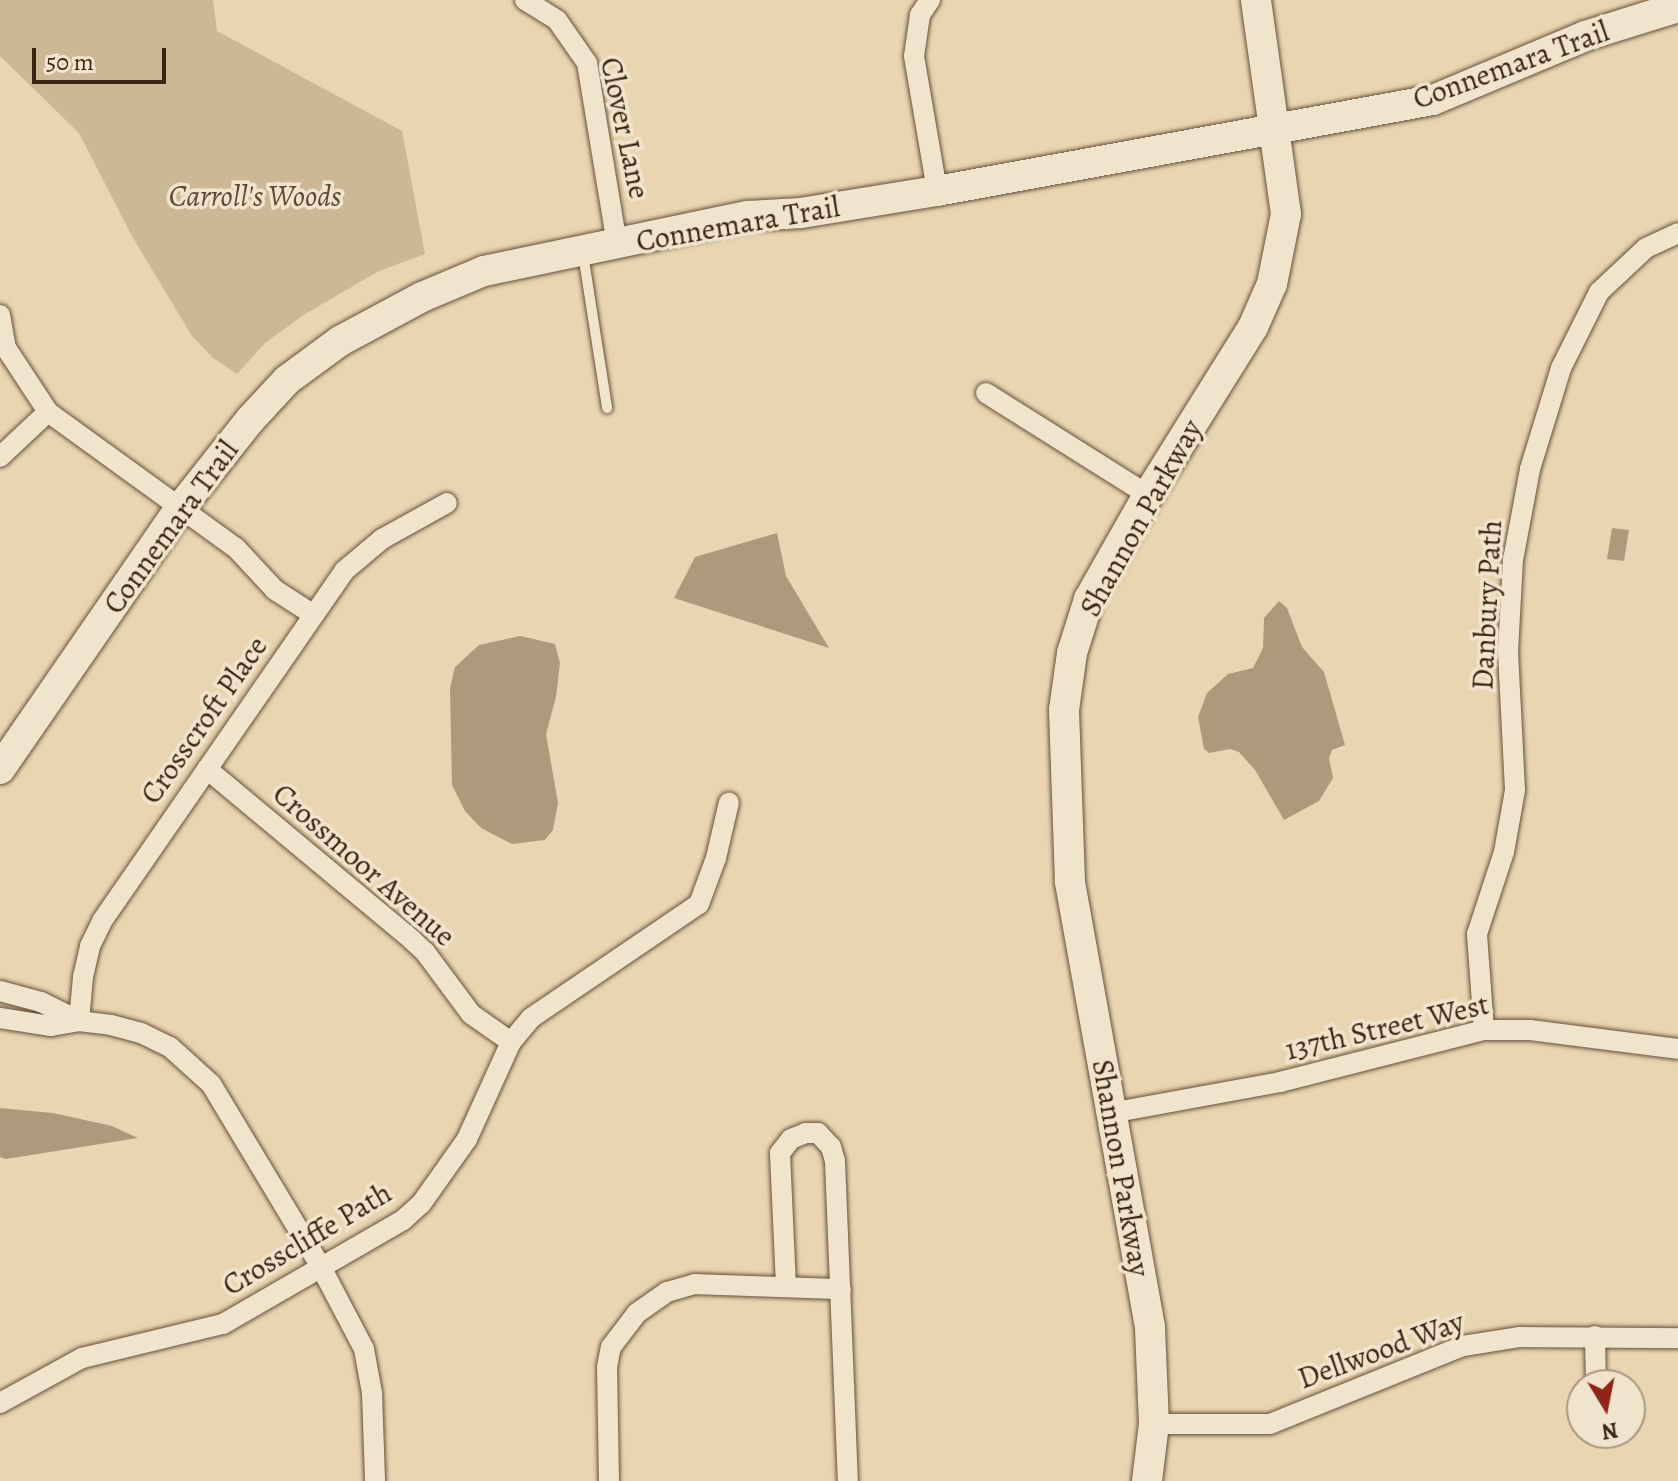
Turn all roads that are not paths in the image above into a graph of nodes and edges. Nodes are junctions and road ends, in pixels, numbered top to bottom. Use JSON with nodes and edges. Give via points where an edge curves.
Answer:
{"nodes":[{"id":1,"x":525,"y":0,"type":"edge"},
{"id":2,"x":930,"y":0,"type":"edge"},
{"id":3,"x":1256,"y":0,"type":"edge"},
{"id":4,"x":1678,"y":7,"type":"edge"},
{"id":5,"x":1276,"y":130,"type":"junction"},
{"id":6,"x":937,"y":191,"type":"junction"},
{"id":7,"x":1678,"y":233,"type":"edge"},
{"id":8,"x":617,"y":245,"type":"junction"},
{"id":9,"x":583,"y":252,"type":"junction"},
{"id":10,"x":0,"y":315,"type":"edge"},
{"id":11,"x":986,"y":393,"type":"dead end"},
{"id":12,"x":607,"y":408,"type":"dead end"},
{"id":13,"x":48,"y":412,"type":"junction"},
{"id":14,"x":0,"y":457,"type":"edge"},
{"id":15,"x":1148,"y":495,"type":"junction"},
{"id":16,"x":447,"y":503,"type":"dead end"},
{"id":17,"x":181,"y":507,"type":"junction"},
{"id":18,"x":314,"y":615,"type":"junction"},
{"id":19,"x":0,"y":769,"type":"edge"},
{"id":20,"x":207,"y":769,"type":"junction"},
{"id":21,"x":729,"y":802,"type":"dead end"},
{"id":22,"x":0,"y":991,"type":"edge"},
{"id":23,"x":0,"y":1018,"type":"edge"},
{"id":24,"x":79,"y":1021,"type":"junction"},
{"id":25,"x":1484,"y":1030,"type":"junction"},
{"id":26,"x":511,"y":1042,"type":"junction"},
{"id":27,"x":1678,"y":1049,"type":"edge"},
{"id":28,"x":1110,"y":1113,"type":"junction"},
{"id":29,"x":322,"y":1269,"type":"junction"},
{"id":30,"x":786,"y":1286,"type":"junction"},
{"id":31,"x":841,"y":1289,"type":"junction"},
{"id":32,"x":1595,"y":1336,"type":"junction"},
{"id":33,"x":1678,"y":1338,"type":"edge"},
{"id":34,"x":1596,"y":1369,"type":"edge"},
{"id":35,"x":0,"y":1403,"type":"edge"},
{"id":36,"x":1154,"y":1424,"type":"junction"},
{"id":37,"x":375,"y":1481,"type":"edge"},
{"id":38,"x":609,"y":1481,"type":"edge"},
{"id":39,"x":848,"y":1481,"type":"edge"},
{"id":40,"x":1147,"y":1481,"type":"edge"}],
"edges":[{"from":1,"to":8,"type":"street","name":"Clover Lane","via":[[557,20],[587,63]]},
{"from":2,"to":6,"type":"street","via":[[920,15],[914,56]]},
{"from":3,"to":5,"type":"street","name":"Shannon Parkway"},
{"from":4,"to":5,"type":"street","name":"Connemara Trail","via":[[1585,36],[1433,100]]},
{"from":5,"to":6,"type":"street","name":"Connemara Trail"},
{"from":5,"to":15,"type":"street","name":"Shannon Parkway","via":[[1286,214],[1272,284],[1253,327]]},
{"from":6,"to":8,"type":"street","name":"Connemara Trail","via":[[748,216]]},
{"from":7,"to":25,"type":"street","name":"Danbury Path","via":[[1646,248],[1599,292],[1561,368],[1530,469],[1513,560],[1508,652],[1515,790],[1504,852],[1477,934]]},
{"from":8,"to":9,"type":"street","name":"Connemara Trail"},
{"from":9,"to":12,"type":"lane"},
{"from":9,"to":17,"type":"street","name":"Connemara Trail","via":[[484,271],[340,341],[287,380]]},
{"from":10,"to":13,"type":"street","via":[[6,348]]},
{"from":11,"to":15,"type":"street"},
{"from":13,"to":14,"type":"street"},
{"from":13,"to":17,"type":"street"},
{"from":15,"to":28,"type":"street","name":"Shannon Parkway","via":[[1089,599],[1072,653],[1064,710],[1070,882]]},
{"from":16,"to":18,"type":"street","name":"Crosscroft Place","via":[[364,551]]},
{"from":17,"to":18,"type":"street","via":[[250,560],[275,590]]},
{"from":17,"to":19,"type":"street","name":"Connemara Trail"},
{"from":18,"to":20,"type":"street","name":"Crosscroft Place"},
{"from":20,"to":24,"type":"street","name":"Crosscroft Place","via":[[102,921],[90,946]]},
{"from":20,"to":26,"type":"street","name":"Crossmoor Avenue","via":[[412,940],[471,1014]]},
{"from":21,"to":26,"type":"street","name":"Crosscliffe Path","via":[[699,904],[548,1004]]},
{"from":22,"to":24,"type":"street","via":[[41,1002]]},
{"from":23,"to":24,"type":"street","via":[[51,1026]]},
{"from":24,"to":29,"type":"street","via":[[141,1033],[200,1071]]},
{"from":25,"to":27,"type":"street","name":"137th Street West","via":[[1530,1030]]},
{"from":25,"to":28,"type":"street","name":"137th Street West","via":[[1280,1082]]},
{"from":26,"to":29,"type":"street","name":"Crosscliffe Path","via":[[467,1139],[421,1204]]},
{"from":28,"to":36,"type":"street","name":"Shannon Parkway","via":[[1150,1327]]},
{"from":29,"to":35,"type":"street","name":"Crosscliffe Path","via":[[223,1324],[82,1358]]},
{"from":29,"to":37,"type":"street","via":[[369,1365]]},
{"from":30,"to":31,"type":"street"},
{"from":30,"to":31,"type":"street","via":[[780,1153],[791,1139],[818,1133],[835,1161]]},
{"from":30,"to":38,"type":"street","via":[[682,1286],[637,1313],[611,1347],[607,1367]]},
{"from":31,"to":39,"type":"street"},
{"from":32,"to":33,"type":"street","name":"Dellwood Way"},
{"from":32,"to":34,"type":"street"},
{"from":32,"to":36,"type":"street","name":"Dellwood Way","via":[[1520,1337],[1463,1346],[1270,1424]]},
{"from":36,"to":40,"type":"street","name":"Shannon Parkway"}]}
